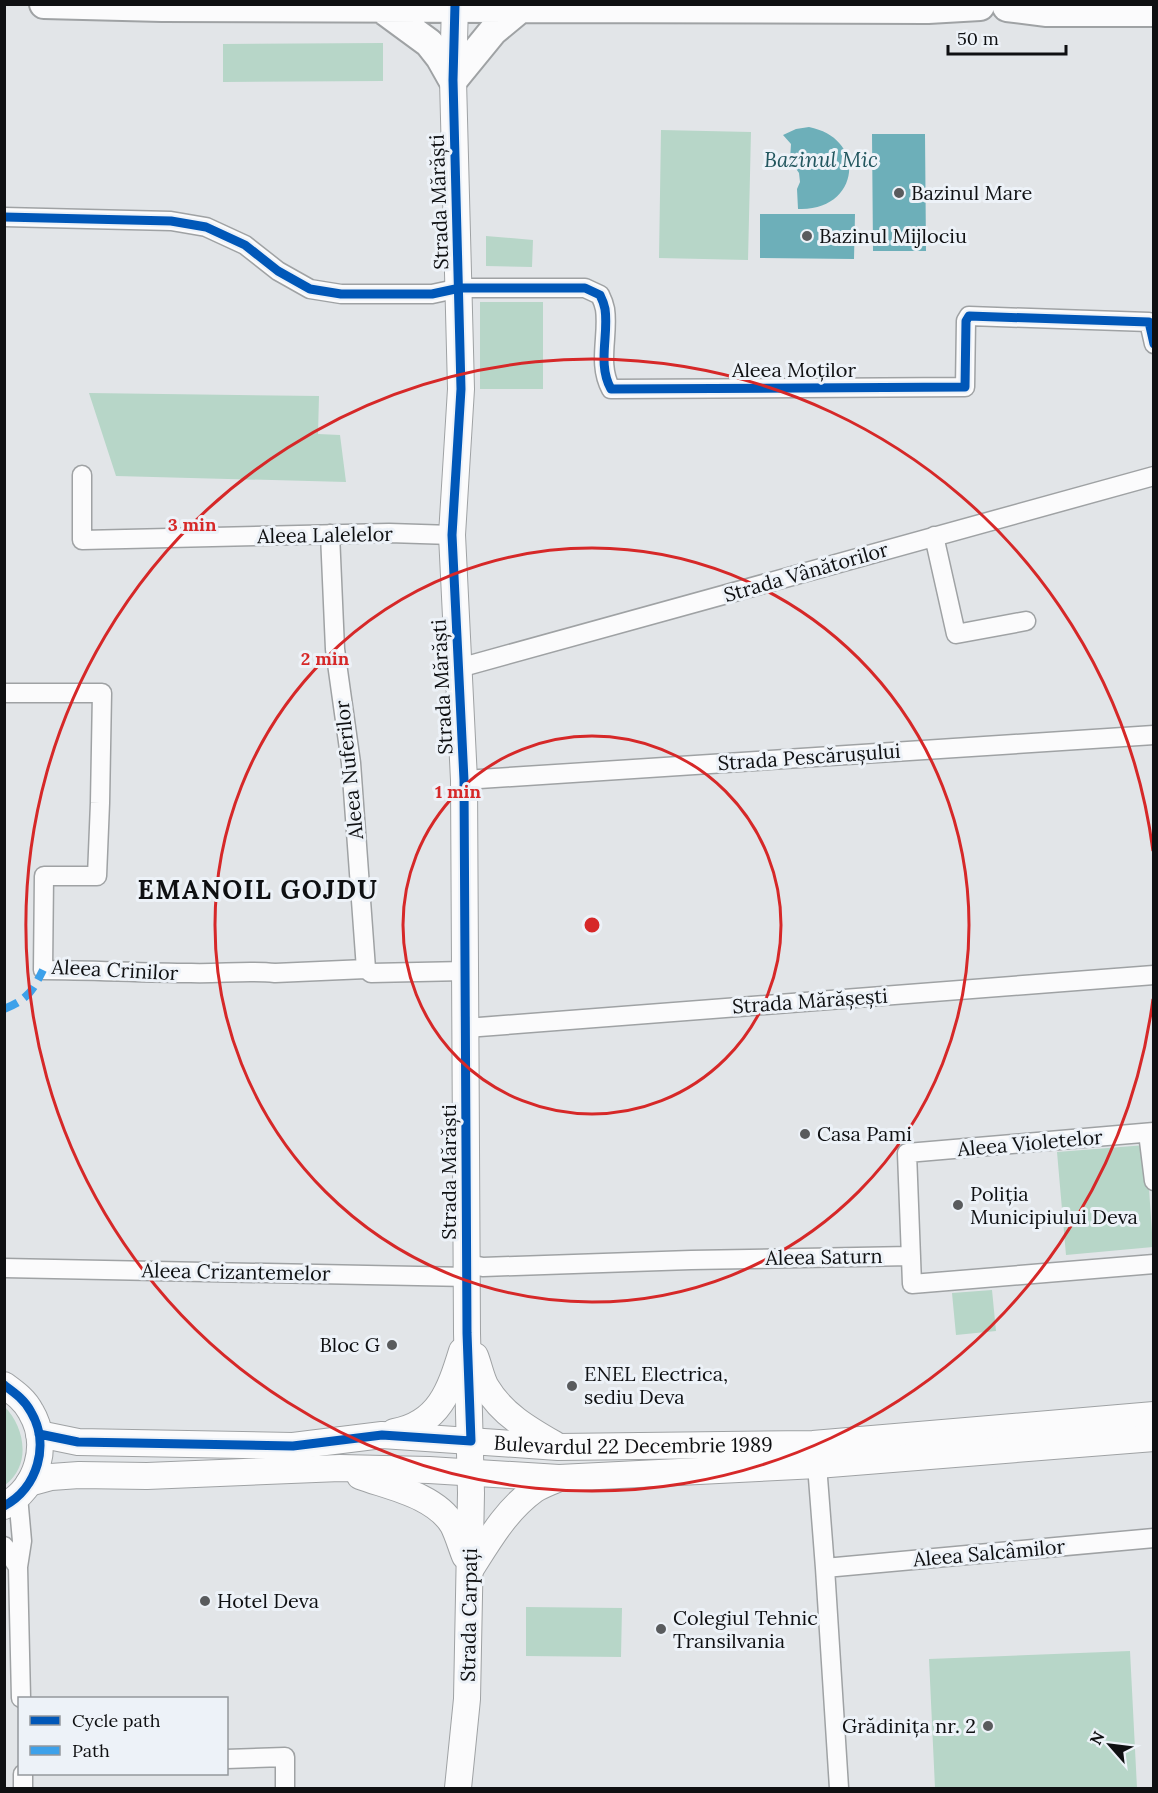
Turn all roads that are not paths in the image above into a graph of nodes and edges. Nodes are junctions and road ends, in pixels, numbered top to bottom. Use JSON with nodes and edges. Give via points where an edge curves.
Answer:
{"nodes":[{"id":1,"x":44,"y":4,"type":"edge"},
{"id":2,"x":995,"y":5,"type":"edge"},
{"id":3,"x":454,"y":6,"type":"edge"},
{"id":4,"x":380,"y":7,"type":"junction"},
{"id":5,"x":522,"y":7,"type":"junction"},
{"id":6,"x":1154,"y":12,"type":"edge"},
{"id":7,"x":453,"y":80,"type":"junction"},
{"id":8,"x":4,"y":217,"type":"edge"},
{"id":9,"x":460,"y":288,"type":"junction"},
{"id":10,"x":1154,"y":344,"type":"edge"},
{"id":11,"x":82,"y":475,"type":"dead end"},
{"id":12,"x":1154,"y":476,"type":"edge"},
{"id":13,"x":330,"y":534,"type":"junction"},
{"id":14,"x":452,"y":535,"type":"junction"},
{"id":15,"x":934,"y":536,"type":"junction"},
{"id":16,"x":1026,"y":621,"type":"dead end"},
{"id":17,"x":459,"y":668,"type":"junction"},
{"id":18,"x":4,"y":693,"type":"edge"},
{"id":19,"x":1154,"y":735,"type":"edge"},
{"id":20,"x":464,"y":780,"type":"junction"},
{"id":21,"x":366,"y":969,"type":"junction"},
{"id":22,"x":465,"y":971,"type":"junction"},
{"id":23,"x":1154,"y":975,"type":"edge"},
{"id":24,"x":466,"y":1028,"type":"junction"},
{"id":25,"x":1151,"y":1132,"type":"edge"},
{"id":26,"x":1154,"y":1182,"type":"edge"},
{"id":27,"x":911,"y":1256,"type":"junction"},
{"id":28,"x":1154,"y":1264,"type":"edge"},
{"id":29,"x":4,"y":1268,"type":"edge"},
{"id":30,"x":468,"y":1270,"type":"junction"},
{"id":31,"x":467,"y":1333,"type":"junction"},
{"id":32,"x":4,"y":1385,"type":"edge"},
{"id":33,"x":1154,"y":1416,"type":"edge"},
{"id":34,"x":39,"y":1434,"type":"junction"},
{"id":35,"x":382,"y":1435,"type":"junction"},
{"id":36,"x":1154,"y":1438,"type":"edge"},
{"id":37,"x":471,"y":1441,"type":"junction"},
{"id":38,"x":558,"y":1448,"type":"junction"},
{"id":39,"x":817,"y":1465,"type":"junction"},
{"id":40,"x":340,"y":1468,"type":"junction"},
{"id":41,"x":471,"y":1473,"type":"junction"},
{"id":42,"x":559,"y":1478,"type":"junction"},
{"id":43,"x":17,"y":1495,"type":"edge"},
{"id":44,"x":1154,"y":1538,"type":"edge"},
{"id":45,"x":4,"y":1545,"type":"edge"},
{"id":46,"x":18,"y":1567,"type":"junction"},
{"id":47,"x":825,"y":1568,"type":"junction"},
{"id":48,"x":470,"y":1570,"type":"junction"},
{"id":49,"x":21,"y":1697,"type":"edge"},
{"id":50,"x":228,"y":1759,"type":"edge"},
{"id":51,"x":285,"y":1788,"type":"edge"},
{"id":52,"x":458,"y":1788,"type":"edge"},
{"id":53,"x":839,"y":1788,"type":"edge"}],
"edges":[{"from":1,"to":4,"type":"main road"},
{"from":2,"to":5,"type":"main road","via":[[928,9]]},
{"from":2,"to":6,"type":"main road","via":[[1047,12]]},
{"from":3,"to":4,"type":"main road"},
{"from":3,"to":5,"type":"main road"},
{"from":3,"to":7,"type":"main road","name":"Strada Mărăști"},
{"from":4,"to":7,"type":"main road","via":[[429,43]]},
{"from":5,"to":7,"type":"main road","via":[[493,31]]},
{"from":7,"to":9,"type":"main road","name":"Strada Mărăști"},
{"from":8,"to":9,"type":"street","via":[[171,221],[206,227],[245,245],[278,271],[310,289],[341,294],[432,294]]},
{"from":9,"to":10,"type":"street","name":"Aleea Moților","via":[[585,288],[600,295],[605,309],[604,369],[610,389],[965,387],[969,316],[1149,322]]},
{"from":9,"to":14,"type":"main road","name":"Strada Mărăști","via":[[461,389]]},
{"from":11,"to":13,"type":"street","name":"Aleea Lalelelor","via":[[82,540]]},
{"from":12,"to":15,"type":"street","name":"Strada Vânătorilor"},
{"from":13,"to":14,"type":"street","name":"Aleea Lalelelor"},
{"from":13,"to":21,"type":"street","name":"Aleea Nuferilor","via":[[335,649],[351,763]]},
{"from":14,"to":17,"type":"main road","name":"Strada Mărăști"},
{"from":15,"to":16,"type":"street","via":[[956,634]]},
{"from":15,"to":17,"type":"street","name":"Strada Vânătorilor"},
{"from":17,"to":20,"type":"main road","name":"Strada Mărăști"},
{"from":18,"to":21,"type":"street","name":"Aleea Crinilor","via":[[102,693],[97,876],[44,876],[43,970],[274,973]]},
{"from":19,"to":20,"type":"street","name":"Strada Pescărușului"},
{"from":20,"to":22,"type":"main road","name":"Strada Mărăști"},
{"from":21,"to":22,"type":"street","name":"Aleea Crinilor","via":[[371,973]]},
{"from":22,"to":24,"type":"main road","name":"Strada Mărăști"},
{"from":23,"to":24,"type":"street","name":"Strada Mărășești"},
{"from":24,"to":30,"type":"main road","name":"Strada Mărăști"},
{"from":25,"to":26,"type":"street"},
{"from":25,"to":27,"type":"street","name":"Aleea Violetelor","via":[[907,1153]]},
{"from":27,"to":28,"type":"street","name":"Aleea Saturn","via":[[912,1284]]},
{"from":27,"to":30,"type":"street","name":"Aleea Saturn","via":[[703,1259]]},
{"from":29,"to":30,"type":"street","name":"Aleea Crizantemelor"},
{"from":30,"to":31,"type":"main road","name":"Strada Mărăști"},
{"from":31,"to":35,"type":"main road","via":[[452,1383],[438,1408],[415,1426]]},
{"from":31,"to":37,"type":"main road","name":"Strada Mărăști"},
{"from":31,"to":38,"type":"main road","via":[[486,1387],[498,1403],[514,1420]]},
{"from":32,"to":34,"type":"main road","via":[[24,1401]]},
{"from":33,"to":38,"type":"main road","name":"Bulevardul 22 Decembrie 1989","via":[[813,1444]]},
{"from":34,"to":35,"type":"main road","name":"Bulevardul 22 Decembrie 1989","via":[[78,1442],[293,1446]]},
{"from":34,"to":43,"type":"main road","via":[[36,1471]]},
{"from":35,"to":37,"type":"main road","name":"Bulevardul 22 Decembrie 1989"},
{"from":36,"to":39,"type":"main road","name":"Bulevardul 22 Decembrie 1989"},
{"from":37,"to":38,"type":"main road","name":"Bulevardul 22 Decembrie 1989"},
{"from":37,"to":41,"type":"main road","name":"Strada Carpați"},
{"from":39,"to":42,"type":"main road","name":"Bulevardul 22 Decembrie 1989"},
{"from":39,"to":47,"type":"street"},
{"from":40,"to":41,"type":"main road","name":"Bulevardul 22 Decembrie 1989"},
{"from":40,"to":43,"type":"main road","name":"Bulevardul 22 Decembrie 1989","via":[[51,1477]]},
{"from":40,"to":48,"type":"main road","via":[[422,1498],[440,1510],[452,1524]]},
{"from":41,"to":42,"type":"main road","name":"Bulevardul 22 Decembrie 1989"},
{"from":41,"to":48,"type":"main road","name":"Strada Carpați"},
{"from":42,"to":48,"type":"main road","via":[[535,1490],[514,1508]]},
{"from":43,"to":46,"type":"street","via":[[22,1541]]},
{"from":44,"to":47,"type":"street","name":"Aleea Salcâmilor"},
{"from":45,"to":46,"type":"street"},
{"from":46,"to":49,"type":"street"},
{"from":47,"to":53,"type":"street"},
{"from":48,"to":52,"type":"main road","name":"Strada Carpați","via":[[467,1699]]},
{"from":50,"to":51,"type":"street","via":[[285,1757]]}]}
